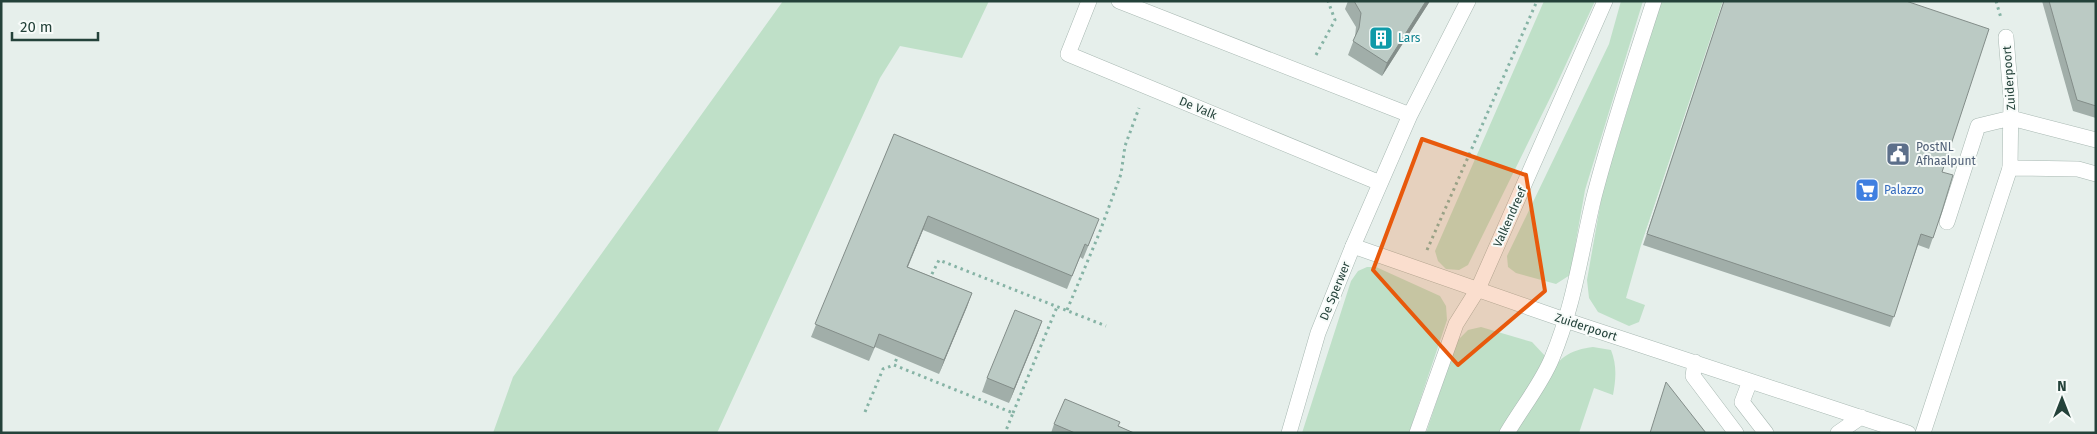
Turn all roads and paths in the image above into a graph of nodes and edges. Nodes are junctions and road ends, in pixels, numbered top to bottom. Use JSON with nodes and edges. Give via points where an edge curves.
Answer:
{"nodes":[{"id":1,"x":1089,"y":1,"type":"edge"},
{"id":2,"x":1119,"y":1,"type":"edge"},
{"id":3,"x":1328,"y":1,"type":"edge"},
{"id":4,"x":1468,"y":1,"type":"edge"},
{"id":5,"x":1537,"y":1,"type":"edge"},
{"id":6,"x":1605,"y":1,"type":"edge"},
{"id":7,"x":1654,"y":1,"type":"edge"},
{"id":8,"x":2006,"y":37,"type":"dead end"},
{"id":9,"x":1308,"y":75,"type":"junction"},
{"id":10,"x":1146,"y":86,"type":"junction"},
{"id":11,"x":1410,"y":115,"type":"junction"},
{"id":12,"x":2011,"y":118,"type":"junction"},
{"id":13,"x":2096,"y":140,"type":"edge"},
{"id":14,"x":2010,"y":168,"type":"junction"},
{"id":15,"x":2096,"y":174,"type":"edge"},
{"id":16,"x":1380,"y":183,"type":"junction"},
{"id":17,"x":1947,"y":222,"type":"dead end"},
{"id":18,"x":1353,"y":246,"type":"junction"},
{"id":19,"x":1419,"y":269,"type":"junction"},
{"id":20,"x":927,"y":284,"type":"edge"},
{"id":21,"x":1478,"y":289,"type":"junction"},
{"id":22,"x":1057,"y":307,"type":"junction"},
{"id":23,"x":1066,"y":310,"type":"junction"},
{"id":24,"x":1565,"y":320,"type":"junction"},
{"id":25,"x":1106,"y":326,"type":"dead end"},
{"id":26,"x":901,"y":347,"type":"edge"},
{"id":27,"x":1695,"y":362,"type":"junction"},
{"id":28,"x":894,"y":365,"type":"junction"},
{"id":29,"x":1750,"y":381,"type":"junction"},
{"id":30,"x":865,"y":412,"type":"dead end"},
{"id":31,"x":1013,"y":413,"type":"junction"},
{"id":32,"x":1861,"y":417,"type":"junction"},
{"id":33,"x":1005,"y":433,"type":"edge"},
{"id":34,"x":1289,"y":433,"type":"edge"},
{"id":35,"x":1417,"y":433,"type":"edge"},
{"id":36,"x":1507,"y":433,"type":"edge"},
{"id":37,"x":1736,"y":433,"type":"edge"},
{"id":38,"x":1766,"y":433,"type":"edge"},
{"id":39,"x":1838,"y":433,"type":"edge"},
{"id":40,"x":1908,"y":433,"type":"edge"},
{"id":41,"x":1922,"y":433,"type":"edge"}],
"edges":[{"from":1,"to":10,"type":"street","name":"De Valk","via":[[1068,54]]},
{"from":2,"to":9,"type":"street"},
{"from":3,"to":9,"type":"path","via":[[1335,20]]},
{"from":4,"to":11,"type":"street"},
{"from":5,"to":19,"type":"path"},
{"from":6,"to":21,"type":"street","name":"Valkendreef"},
{"from":7,"to":24,"type":"street","via":[[1609,139],[1590,213],[1579,276]]},
{"from":8,"to":12,"type":"street","name":"Zuiderpoort"},
{"from":9,"to":11,"type":"street"},
{"from":10,"to":16,"type":"street","name":"De Valk"},
{"from":10,"to":23,"type":"path","via":[[1125,146],[1121,174]]},
{"from":11,"to":16,"type":"street"},
{"from":12,"to":13,"type":"street","name":"Zuiderpoort"},
{"from":12,"to":14,"type":"street","name":"Zuiderpoort"},
{"from":12,"to":17,"type":"street","name":"Zuiderpoort","via":[[1978,126]]},
{"from":14,"to":15,"type":"street","via":[[2078,169]]},
{"from":14,"to":41,"type":"street","name":"Zuiderpoort"},
{"from":16,"to":18,"type":"street"},
{"from":18,"to":19,"type":"street","name":"De Sperwer"},
{"from":18,"to":34,"type":"street","name":"De Sperwer","via":[[1318,333]]},
{"from":19,"to":21,"type":"street","name":"De Sperwer"},
{"from":20,"to":22,"type":"path","via":[[939,260]]},
{"from":21,"to":24,"type":"street","name":"Zuiderpoort"},
{"from":21,"to":35,"type":"street","name":"Valkendreef","via":[[1456,324]]},
{"from":22,"to":23,"type":"path"},
{"from":22,"to":31,"type":"path"},
{"from":23,"to":25,"type":"path"},
{"from":24,"to":27,"type":"street","name":"Zuiderpoort"},
{"from":24,"to":36,"type":"street","via":[[1552,360]]},
{"from":26,"to":28,"type":"path"},
{"from":27,"to":29,"type":"street","name":"Zuiderpoort"},
{"from":27,"to":37,"type":"street","via":[[1692,376]]},
{"from":28,"to":30,"type":"path","via":[[883,369]]},
{"from":28,"to":31,"type":"path"},
{"from":29,"to":32,"type":"street","name":"Zuiderpoort"},
{"from":29,"to":38,"type":"street","via":[[1742,402]]},
{"from":31,"to":33,"type":"path"},
{"from":32,"to":39,"type":"street"},
{"from":32,"to":40,"type":"street","name":"Zuiderpoort"}]}
